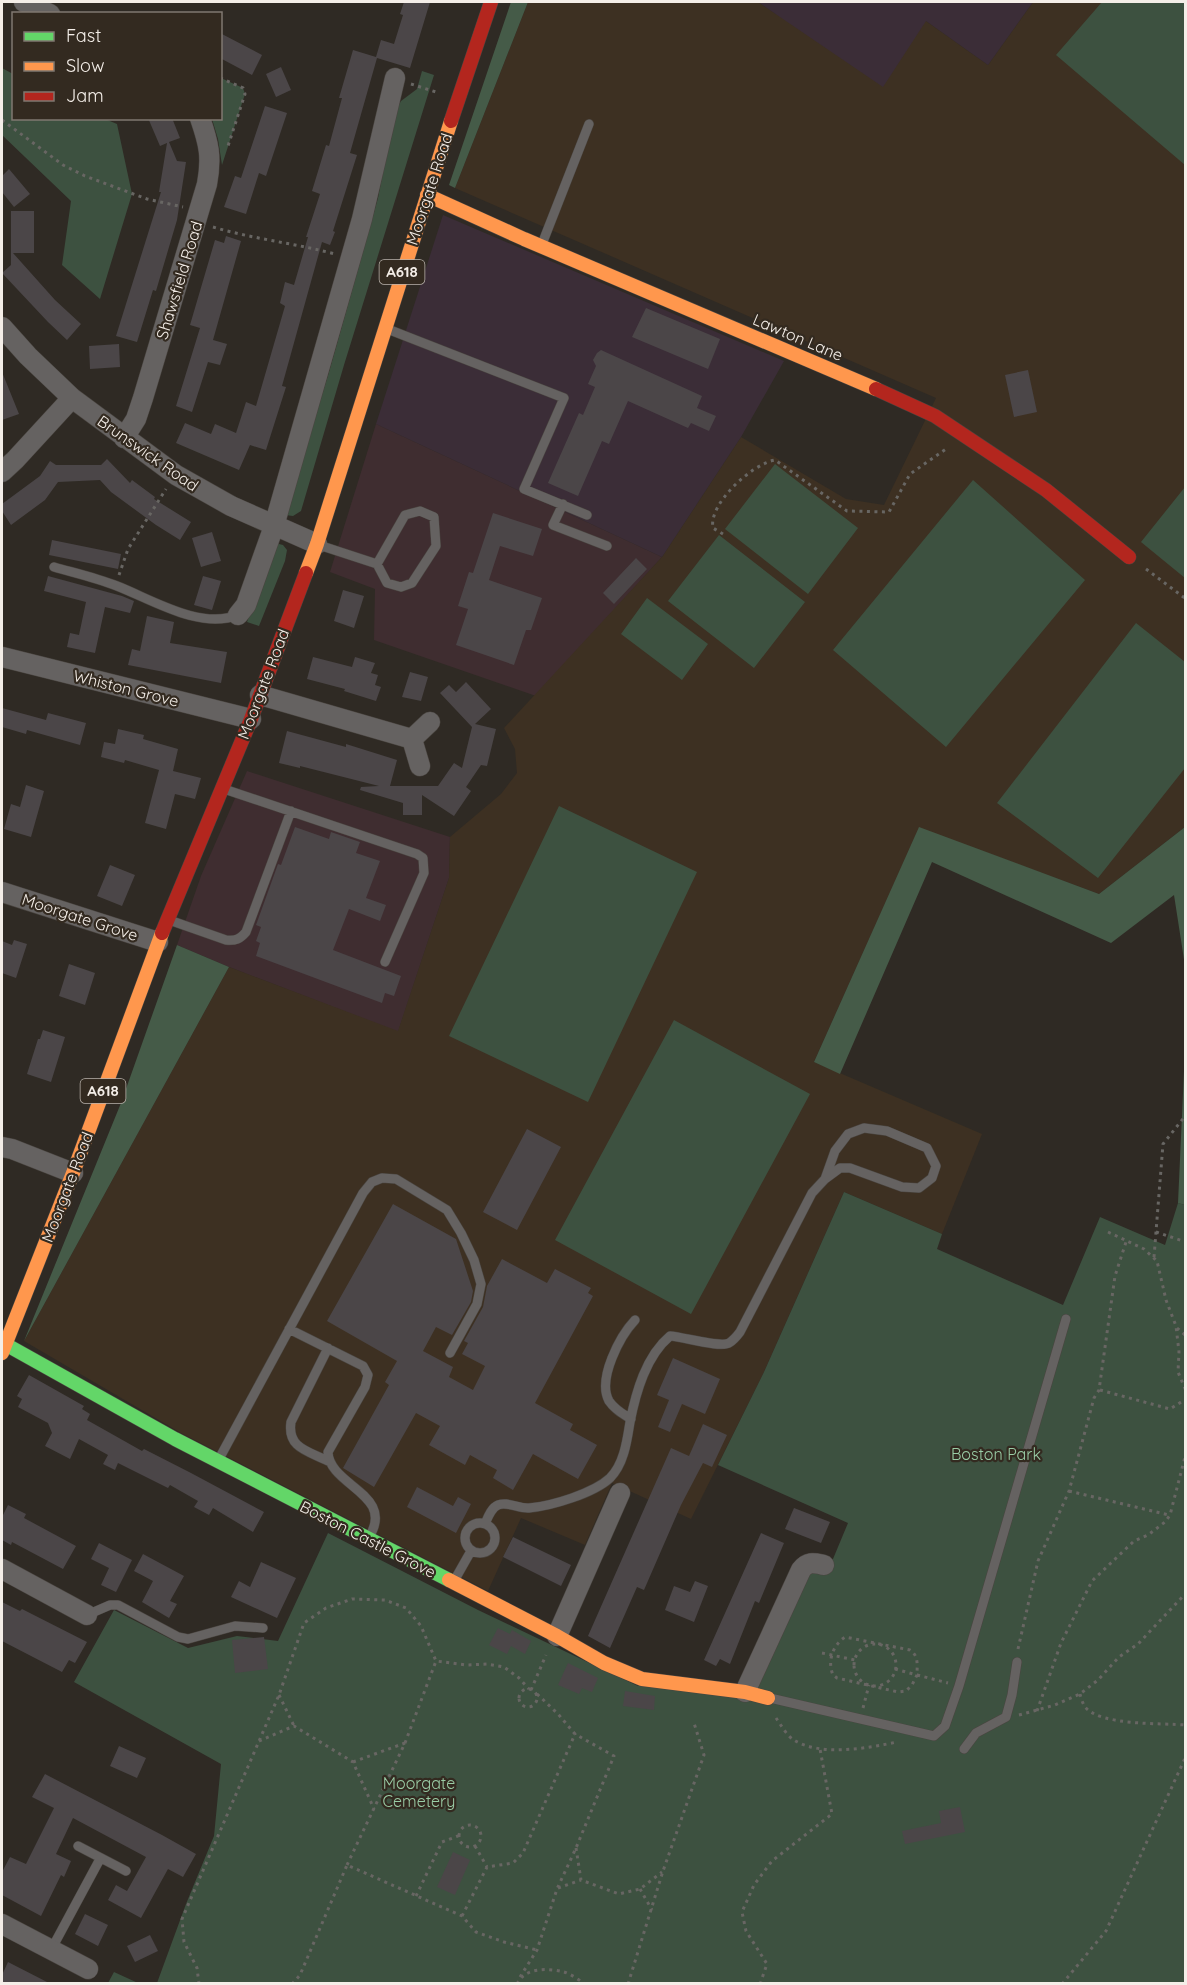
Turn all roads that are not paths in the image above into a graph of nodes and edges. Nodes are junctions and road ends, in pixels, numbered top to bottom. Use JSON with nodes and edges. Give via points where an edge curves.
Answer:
{"nodes":[{"id":1,"x":24,"y":2,"type":"edge"},
{"id":2,"x":490,"y":2,"type":"edge"},
{"id":3,"x":46,"y":12,"type":"edge"},
{"id":4,"x":395,"y":78,"type":"road end"},
{"id":5,"x":201,"y":120,"type":"edge"},
{"id":6,"x":589,"y":124,"type":"dead end"},
{"id":7,"x":427,"y":195,"type":"junction"},
{"id":8,"x":541,"y":246,"type":"junction"},
{"id":9,"x":2,"y":327,"type":"edge"},
{"id":10,"x":385,"y":328,"type":"junction"},
{"id":11,"x":72,"y":398,"type":"junction"},
{"id":12,"x":124,"y":438,"type":"junction"},
{"id":13,"x":2,"y":472,"type":"edge"},
{"id":14,"x":563,"y":504,"type":"junction"},
{"id":15,"x":587,"y":514,"type":"dead end"},
{"id":16,"x":274,"y":526,"type":"junction"},
{"id":17,"x":317,"y":544,"type":"junction"},
{"id":18,"x":607,"y":546,"type":"dead end"},
{"id":19,"x":1129,"y":557,"type":"road end"},
{"id":20,"x":377,"y":564,"type":"junction"},
{"id":21,"x":54,"y":567,"type":"dead end"},
{"id":22,"x":238,"y":615,"type":"joint"},
{"id":23,"x":2,"y":657,"type":"edge"},
{"id":24,"x":260,"y":695,"type":"junction"},
{"id":25,"x":251,"y":718,"type":"junction"},
{"id":26,"x":430,"y":722,"type":"dead end"},
{"id":27,"x":412,"y":740,"type":"junction"},
{"id":28,"x":420,"y":766,"type":"dead end"},
{"id":29,"x":222,"y":788,"type":"junction"},
{"id":30,"x":291,"y":811,"type":"junction"},
{"id":31,"x":2,"y":892,"type":"edge"},
{"id":32,"x":167,"y":919,"type":"junction"},
{"id":33,"x":158,"y":942,"type":"junction"},
{"id":34,"x":385,"y":962,"type":"dead end"},
{"id":35,"x":2,"y":1147,"type":"edge"},
{"id":36,"x":73,"y":1173,"type":"junction"},
{"id":37,"x":825,"y":1179,"type":"junction"},
{"id":38,"x":1066,"y":1319,"type":"dead end"},
{"id":39,"x":635,"y":1320,"type":"dead end"},
{"id":40,"x":289,"y":1329,"type":"junction"},
{"id":41,"x":328,"y":1348,"type":"junction"},
{"id":42,"x":3,"y":1349,"type":"edge"},
{"id":43,"x":450,"y":1353,"type":"dead end"},
{"id":44,"x":631,"y":1419,"type":"junction"},
{"id":45,"x":218,"y":1461,"type":"junction"},
{"id":46,"x":328,"y":1461,"type":"junction"},
{"id":47,"x":620,"y":1493,"type":"dead end"},
{"id":48,"x":485,"y":1524,"type":"junction"},
{"id":49,"x":368,"y":1539,"type":"junction"},
{"id":50,"x":471,"y":1551,"type":"junction"},
{"id":51,"x":824,"y":1565,"type":"dead end"},
{"id":52,"x":2,"y":1569,"type":"edge"},
{"id":53,"x":453,"y":1583,"type":"junction"},
{"id":54,"x":87,"y":1615,"type":"joint"},
{"id":55,"x":262,"y":1628,"type":"dead end"},
{"id":56,"x":556,"y":1636,"type":"junction"},
{"id":57,"x":1017,"y":1662,"type":"road end"},
{"id":58,"x":745,"y":1692,"type":"junction"},
{"id":59,"x":768,"y":1698,"type":"joint"},
{"id":60,"x":964,"y":1749,"type":"dead end"},
{"id":61,"x":78,"y":1846,"type":"dead end"},
{"id":62,"x":100,"y":1859,"type":"junction"},
{"id":63,"x":126,"y":1871,"type":"dead end"},
{"id":64,"x":2,"y":1924,"type":"edge"},
{"id":65,"x":51,"y":1950,"type":"junction"},
{"id":66,"x":88,"y":1970,"type":"dead end"}],
"edges":[{"from":1,"to":3,"type":"street"},
{"from":2,"to":7,"type":"street","name":"Moorgate Road","number":"A618"},
{"from":4,"to":16,"type":"street","via":[[362,219]]},
{"from":5,"to":12,"type":"street","name":"Shawsfield Road","via":[[211,163],[207,184],[136,419]]},
{"from":6,"to":8,"type":"lane"},
{"from":7,"to":8,"type":"street","name":"Lawton Lane"},
{"from":7,"to":10,"type":"street","name":"Moorgate Road","number":"A618"},
{"from":8,"to":19,"type":"street","name":"Lawton Lane","via":[[935,416],[1047,490]]},
{"from":9,"to":11,"type":"street","name":"Brunswick Road"},
{"from":10,"to":14,"type":"lane","via":[[564,398],[524,489]]},
{"from":10,"to":17,"type":"street","name":"Moorgate Road","number":"A618"},
{"from":11,"to":12,"type":"street","name":"Brunswick Road"},
{"from":11,"to":13,"type":"street"},
{"from":12,"to":16,"type":"street","name":"Brunswick Road","via":[[176,475]]},
{"from":14,"to":15,"type":"lane"},
{"from":14,"to":18,"type":"lane","via":[[553,525]]},
{"from":16,"to":17,"type":"street","name":"Brunswick Road"},
{"from":16,"to":22,"type":"street","via":[[246,605]]},
{"from":17,"to":20,"type":"lane"},
{"from":17,"to":24,"type":"street","name":"Moorgate Road","number":"A618"},
{"from":20,"to":20,"type":"lane","via":[[405,515],[420,511],[434,517],[436,546],[412,583],[401,587],[387,583]]},
{"from":21,"to":22,"type":"lane","via":[[116,585],[189,615],[217,620]]},
{"from":23,"to":25,"type":"street","name":"Whiston Grove"},
{"from":24,"to":25,"type":"street","name":"Moorgate Road","number":"A618"},
{"from":24,"to":27,"type":"street"},
{"from":25,"to":29,"type":"street","name":"Moorgate Road","number":"A618"},
{"from":26,"to":27,"type":"street"},
{"from":27,"to":28,"type":"street"},
{"from":29,"to":30,"type":"lane"},
{"from":29,"to":32,"type":"street","name":"Moorgate Road","number":"A618"},
{"from":30,"to":32,"type":"lane","via":[[246,932],[240,938],[226,940]]},
{"from":30,"to":34,"type":"lane","via":[[423,858],[424,873]]},
{"from":31,"to":33,"type":"street","name":"Moorgate Grove"},
{"from":32,"to":33,"type":"street","name":"Moorgate Road","number":"A618"},
{"from":33,"to":36,"type":"street","name":"Moorgate Road","number":"A618"},
{"from":35,"to":36,"type":"street"},
{"from":36,"to":42,"type":"street","name":"Moorgate Road","number":"A618"},
{"from":37,"to":37,"type":"lane","via":[[840,1168],[850,1168],[902,1187],[919,1188],[932,1178],[936,1166],[927,1148],[887,1131],[864,1128],[848,1134],[835,1151]]},
{"from":37,"to":44,"type":"lane","via":[[812,1193],[732,1342],[713,1344],[670,1336],[647,1367]]},
{"from":38,"to":59,"type":"lane","via":[[945,1726],[934,1736]]},
{"from":39,"to":44,"type":"lane","via":[[616,1348],[606,1390],[615,1409]]},
{"from":40,"to":41,"type":"lane"},
{"from":40,"to":43,"type":"lane","via":[[363,1193],[372,1182],[396,1179],[447,1210],[474,1260],[481,1284],[477,1304]]},
{"from":40,"to":45,"type":"lane"},
{"from":41,"to":46,"type":"lane","via":[[291,1422],[290,1433],[294,1442]]},
{"from":41,"to":46,"type":"lane","via":[[363,1366],[368,1375],[328,1452]]},
{"from":42,"to":45,"type":"street","name":"Boston Castle Grove"},
{"from":44,"to":48,"type":"lane","via":[[619,1467],[598,1487],[529,1508],[498,1505]]},
{"from":45,"to":49,"type":"street","name":"Boston Castle Grove"},
{"from":46,"to":49,"type":"lane","via":[[366,1496],[376,1517]]},
{"from":47,"to":56,"type":"street"},
{"from":48,"to":50,"type":"lane","via":[[468,1529],[465,1539]]},
{"from":48,"to":50,"type":"lane","via":[[495,1535],[494,1545],[482,1554]]},
{"from":49,"to":53,"type":"street","name":"Boston Castle Grove"},
{"from":50,"to":53,"type":"lane"},
{"from":51,"to":58,"type":"street","via":[[812,1563],[801,1570]]},
{"from":52,"to":54,"type":"street"},
{"from":53,"to":56,"type":"street","name":"Boston Castle Grove"},
{"from":54,"to":55,"type":"lane","via":[[118,1605],[188,1640],[234,1626]]},
{"from":56,"to":58,"type":"street","name":"Boston Castle Grove","via":[[642,1679]]},
{"from":57,"to":60,"type":"lane","via":[[1006,1717],[976,1733]]},
{"from":58,"to":59,"type":"street","name":"Boston Castle Grove"},
{"from":61,"to":62,"type":"lane"},
{"from":62,"to":63,"type":"lane"},
{"from":62,"to":65,"type":"lane"},
{"from":64,"to":65,"type":"street"},
{"from":65,"to":66,"type":"street"}]}
